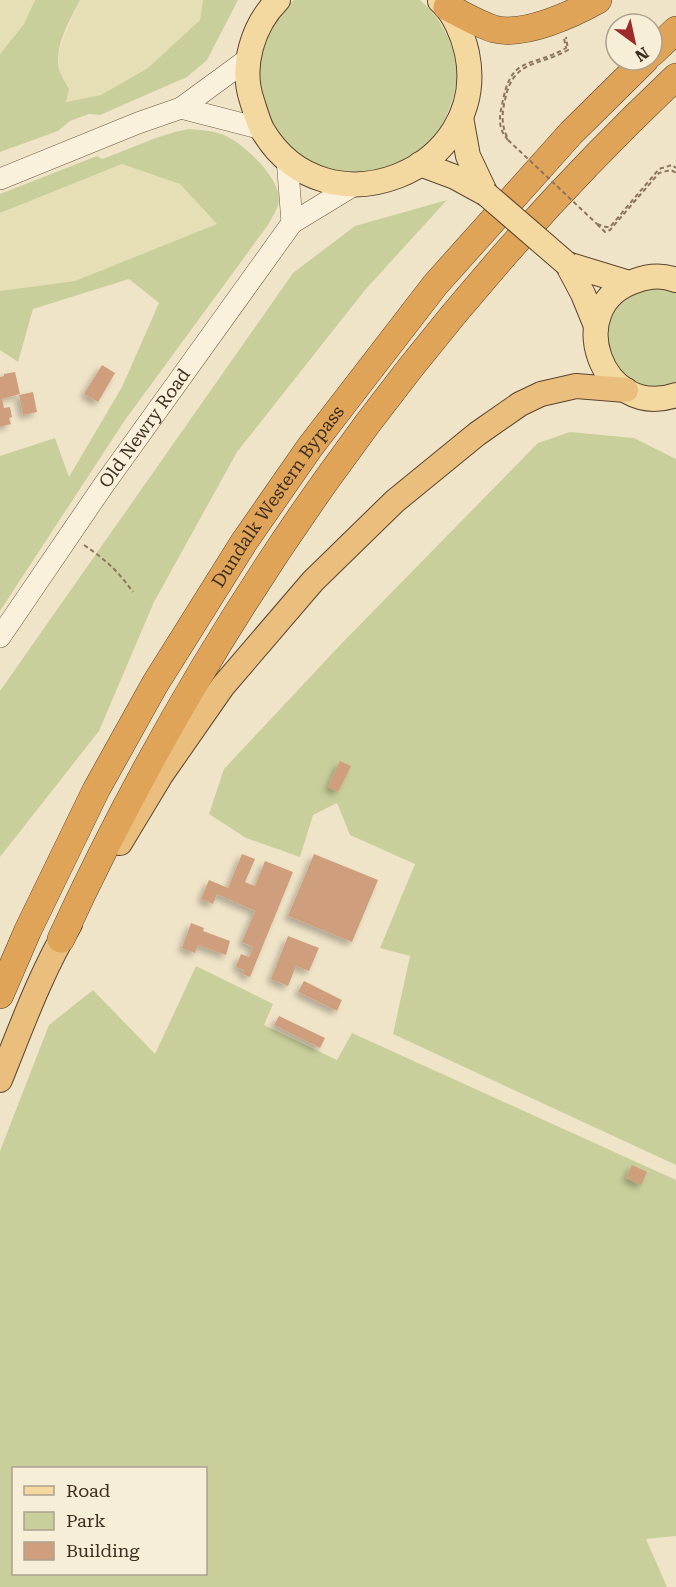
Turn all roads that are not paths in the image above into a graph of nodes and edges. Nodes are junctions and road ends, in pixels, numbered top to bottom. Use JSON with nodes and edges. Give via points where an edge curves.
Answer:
{"nodes":[{"id":1,"x":598,"y":0,"type":"edge"},
{"id":2,"x":443,"y":3,"type":"edge"},
{"id":3,"x":271,"y":4,"type":"edge"},
{"id":4,"x":676,"y":30,"type":"edge"},
{"id":5,"x":664,"y":42,"type":"edge"},
{"id":6,"x":248,"y":59,"type":"junction"},
{"id":7,"x":633,"y":72,"type":"edge"},
{"id":8,"x":676,"y":78,"type":"edge"},
{"id":9,"x":181,"y":108,"type":"junction"},
{"id":10,"x":461,"y":117,"type":"junction"},
{"id":11,"x":262,"y":129,"type":"junction"},
{"id":12,"x":287,"y":158,"type":"junction"},
{"id":13,"x":420,"y":164,"type":"junction"},
{"id":14,"x":0,"y":178,"type":"edge"},
{"id":15,"x":356,"y":184,"type":"junction"},
{"id":16,"x":486,"y":194,"type":"junction"},
{"id":17,"x":292,"y":223,"type":"junction"},
{"id":18,"x":567,"y":264,"type":"junction"},
{"id":19,"x":676,"y":280,"type":"edge"},
{"id":20,"x":629,"y":283,"type":"junction"},
{"id":21,"x":596,"y":326,"type":"junction"},
{"id":22,"x":626,"y":390,"type":"junction"},
{"id":23,"x":676,"y":395,"type":"edge"},
{"id":24,"x":0,"y":638,"type":"edge"},
{"id":25,"x":61,"y":939,"type":"junction"},
{"id":26,"x":0,"y":995,"type":"edge"},
{"id":27,"x":0,"y":1080,"type":"edge"}],
"edges":[{"from":1,"to":2,"type":"highway","via":[[542,25],[518,29],[495,29]]},
{"from":2,"to":10,"type":"main road","via":[[464,39],[469,63],[469,87]]},
{"from":3,"to":6,"type":"main road","via":[[256,30]]},
{"from":4,"to":5,"type":"highway"},
{"from":6,"to":9,"type":"main road"},
{"from":6,"to":11,"type":"main road","via":[[249,91]]},
{"from":7,"to":26,"type":"highway","name":"Dundalk Western Bypass","via":[[571,134],[435,285],[310,447],[244,542],[155,684],[96,790]]},
{"from":8,"to":25,"type":"highway","name":"Dundalk Western Bypass","via":[[545,210],[461,306],[319,490],[185,698],[112,833]]},
{"from":9,"to":11,"type":"main road"},
{"from":9,"to":14,"type":"main road"},
{"from":10,"to":13,"type":"main road","via":[[440,149]]},
{"from":10,"to":16,"type":"main road","via":[[468,156]]},
{"from":11,"to":12,"type":"main road"},
{"from":12,"to":15,"type":"main road","via":[[320,178]]},
{"from":12,"to":17,"type":"main road"},
{"from":13,"to":15,"type":"main road","via":[[375,184]]},
{"from":13,"to":16,"type":"main road"},
{"from":15,"to":17,"type":"main road","name":"Old Newry Road"},
{"from":16,"to":18,"type":"main road","bridge":true},
{"from":17,"to":24,"type":"main road","name":"Old Newry Road"},
{"from":18,"to":20,"type":"main road"},
{"from":18,"to":21,"type":"main road"},
{"from":19,"to":20,"type":"main road","via":[[644,278]]},
{"from":20,"to":21,"type":"main road","via":[[609,298]]},
{"from":21,"to":22,"type":"main road","via":[[601,363]]},
{"from":22,"to":23,"type":"main road","via":[[643,397]]},
{"from":22,"to":25,"type":"highway","via":[[576,386],[541,394],[520,404],[395,501],[313,581],[223,686],[161,775]]},
{"from":25,"to":27,"type":"highway"}]}
